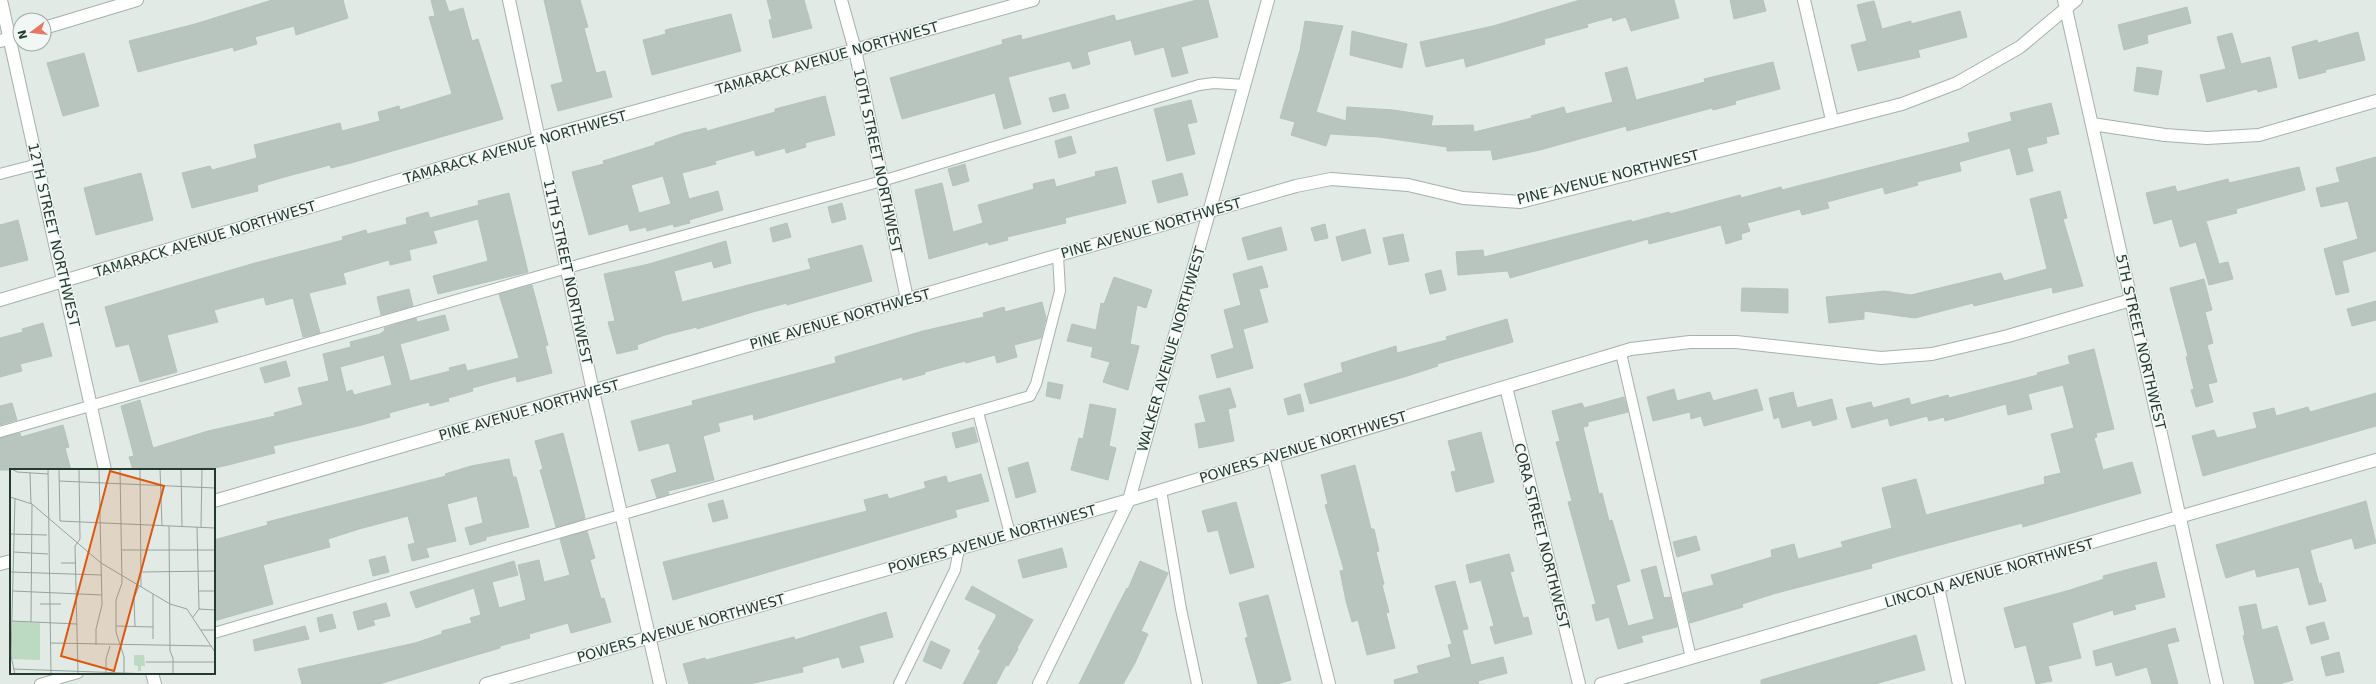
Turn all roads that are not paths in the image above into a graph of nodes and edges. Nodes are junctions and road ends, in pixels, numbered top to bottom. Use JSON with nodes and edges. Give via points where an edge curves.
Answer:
{"nodes":[{"id":1,"x":2,"y":0,"type":"edge"},
{"id":2,"x":137,"y":0,"type":"edge"},
{"id":3,"x":509,"y":0,"type":"edge"},
{"id":4,"x":842,"y":0,"type":"edge"},
{"id":5,"x":1033,"y":0,"type":"edge"},
{"id":6,"x":1268,"y":0,"type":"edge"},
{"id":7,"x":1804,"y":0,"type":"edge"},
{"id":8,"x":2076,"y":0,"type":"edge"},
{"id":9,"x":2065,"y":5,"type":"edge"},
{"id":10,"x":52,"y":26,"type":"edge"},
{"id":11,"x":10,"y":38,"type":"edge"},
{"id":12,"x":855,"y":50,"type":"junction"},
{"id":13,"x":1245,"y":85,"type":"junction"},
{"id":14,"x":2376,"y":101,"type":"edge"},
{"id":15,"x":1832,"y":120,"type":"junction"},
{"id":16,"x":2092,"y":124,"type":"junction"},
{"id":17,"x":540,"y":138,"type":"junction"},
{"id":18,"x":38,"y":164,"type":"junction"},
{"id":19,"x":0,"y":174,"type":"edge"},
{"id":20,"x":882,"y":181,"type":"junction"},
{"id":21,"x":1209,"y":211,"type":"junction"},
{"id":22,"x":1058,"y":255,"type":"junction"},
{"id":23,"x":567,"y":268,"type":"junction"},
{"id":24,"x":64,"y":281,"type":"junction"},
{"id":25,"x":907,"y":299,"type":"junction"},
{"id":26,"x":0,"y":300,"type":"edge"},
{"id":27,"x":2131,"y":300,"type":"junction"},
{"id":28,"x":1621,"y":353,"type":"junction"},
{"id":29,"x":1506,"y":387,"type":"junction"},
{"id":30,"x":594,"y":391,"type":"junction"},
{"id":31,"x":91,"y":405,"type":"junction"},
{"id":32,"x":978,"y":412,"type":"junction"},
{"id":33,"x":0,"y":432,"type":"edge"},
{"id":34,"x":1273,"y":456,"type":"junction"},
{"id":35,"x":2376,"y":460,"type":"edge"},
{"id":36,"x":105,"y":469,"type":"edge"},
{"id":37,"x":1161,"y":490,"type":"junction"},
{"id":38,"x":1129,"y":500,"type":"junction"},
{"id":39,"x":215,"y":501,"type":"edge"},
{"id":40,"x":622,"y":516,"type":"junction"},
{"id":41,"x":2180,"y":518,"type":"junction"},
{"id":42,"x":1010,"y":534,"type":"junction"},
{"id":43,"x":959,"y":549,"type":"junction"},
{"id":44,"x":10,"y":561,"type":"edge"},
{"id":45,"x":0,"y":564,"type":"edge"},
{"id":46,"x":1938,"y":587,"type":"junction"},
{"id":47,"x":215,"y":633,"type":"edge"},
{"id":48,"x":651,"y":637,"type":"junction"},
{"id":49,"x":1691,"y":658,"type":"junction"},
{"id":50,"x":75,"y":674,"type":"edge"},
{"id":51,"x":152,"y":674,"type":"edge"},
{"id":52,"x":40,"y":684,"type":"edge"},
{"id":53,"x":155,"y":684,"type":"edge"},
{"id":54,"x":486,"y":684,"type":"edge"},
{"id":55,"x":660,"y":684,"type":"edge"},
{"id":56,"x":898,"y":684,"type":"edge"},
{"id":57,"x":1039,"y":684,"type":"edge"},
{"id":58,"x":1197,"y":684,"type":"edge"},
{"id":59,"x":1328,"y":684,"type":"edge"},
{"id":60,"x":1579,"y":684,"type":"edge"},
{"id":61,"x":1601,"y":684,"type":"edge"},
{"id":62,"x":1959,"y":684,"type":"edge"},
{"id":63,"x":2217,"y":684,"type":"edge"}],
"edges":[{"from":1,"to":11,"type":"street","name":"12TH STREET NORTHWEST"},
{"from":2,"to":10,"type":"street"},
{"from":3,"to":17,"type":"street","name":"11TH STREET NORTHWEST"},
{"from":4,"to":12,"type":"street","name":"10TH STREET NORTHWEST"},
{"from":5,"to":12,"type":"street","name":"TAMARACK AVENUE NORTHWEST"},
{"from":6,"to":13,"type":"street","name":"WALKER AVENUE NORTHWEST"},
{"from":7,"to":15,"type":"street"},
{"from":8,"to":9,"type":"street","name":"PINE AVENUE NORTHWEST"},
{"from":9,"to":15,"type":"street","name":"PINE AVENUE NORTHWEST","via":[[2020,47],[1957,83],[1902,104]]},
{"from":9,"to":16,"type":"street","name":"5TH STREET NORTHWEST"},
{"from":11,"to":18,"type":"street","name":"12TH STREET NORTHWEST"},
{"from":12,"to":17,"type":"street","name":"TAMARACK AVENUE NORTHWEST"},
{"from":12,"to":20,"type":"street","name":"10TH STREET NORTHWEST"},
{"from":13,"to":20,"type":"lane","via":[[1199,85]]},
{"from":13,"to":21,"type":"street","name":"WALKER AVENUE NORTHWEST"},
{"from":14,"to":16,"type":"street","via":[[2259,135],[2206,138],[2165,135]]},
{"from":15,"to":21,"type":"street","name":"PINE AVENUE NORTHWEST","via":[[1520,202],[1463,198],[1408,185],[1331,179],[1296,186]]},
{"from":16,"to":27,"type":"street","name":"5TH STREET NORTHWEST"},
{"from":17,"to":23,"type":"street","name":"11TH STREET NORTHWEST"},
{"from":17,"to":24,"type":"street","name":"TAMARACK AVENUE NORTHWEST"},
{"from":18,"to":19,"type":"lane"},
{"from":18,"to":24,"type":"street","name":"12TH STREET NORTHWEST"},
{"from":20,"to":23,"type":"lane"},
{"from":20,"to":25,"type":"street","name":"10TH STREET NORTHWEST"},
{"from":21,"to":22,"type":"street","name":"PINE AVENUE NORTHWEST"},
{"from":21,"to":38,"type":"street","name":"WALKER AVENUE NORTHWEST"},
{"from":22,"to":25,"type":"street","name":"PINE AVENUE NORTHWEST"},
{"from":22,"to":32,"type":"lane","via":[[1060,291],[1036,384],[1030,396]]},
{"from":23,"to":30,"type":"street","name":"11TH STREET NORTHWEST"},
{"from":23,"to":31,"type":"lane"},
{"from":24,"to":26,"type":"street","name":"TAMARACK AVENUE NORTHWEST"},
{"from":24,"to":31,"type":"street","name":"12TH STREET NORTHWEST"},
{"from":25,"to":30,"type":"street","name":"PINE AVENUE NORTHWEST"},
{"from":27,"to":28,"type":"street","name":"POWERS AVENUE NORTHWEST","via":[[2008,336],[1932,354],[1881,358],[1736,342],[1690,342]]},
{"from":27,"to":41,"type":"street","name":"5TH STREET NORTHWEST"},
{"from":28,"to":29,"type":"street","name":"POWERS AVENUE NORTHWEST"},
{"from":28,"to":49,"type":"lane"},
{"from":29,"to":34,"type":"street","name":"POWERS AVENUE NORTHWEST"},
{"from":29,"to":60,"type":"street","name":"CORA STREET NORTHWEST"},
{"from":30,"to":39,"type":"street","name":"PINE AVENUE NORTHWEST"},
{"from":30,"to":40,"type":"street","name":"11TH STREET NORTHWEST"},
{"from":31,"to":33,"type":"lane"},
{"from":31,"to":36,"type":"street","name":"12TH STREET NORTHWEST"},
{"from":32,"to":40,"type":"lane"},
{"from":32,"to":42,"type":"lane"},
{"from":34,"to":37,"type":"street","name":"POWERS AVENUE NORTHWEST"},
{"from":34,"to":59,"type":"street"},
{"from":35,"to":41,"type":"street","name":"LINCOLN AVENUE NORTHWEST"},
{"from":37,"to":38,"type":"street","name":"POWERS AVENUE NORTHWEST"},
{"from":37,"to":58,"type":"lane","via":[[1181,609]]},
{"from":38,"to":42,"type":"street","name":"POWERS AVENUE NORTHWEST"},
{"from":38,"to":57,"type":"street","name":"WALKER AVENUE NORTHWEST"},
{"from":40,"to":47,"type":"lane"},
{"from":40,"to":48,"type":"street","name":"11TH STREET NORTHWEST"},
{"from":41,"to":46,"type":"street","name":"LINCOLN AVENUE NORTHWEST"},
{"from":41,"to":63,"type":"street","name":"5TH STREET NORTHWEST"},
{"from":42,"to":43,"type":"street","name":"POWERS AVENUE NORTHWEST"},
{"from":43,"to":48,"type":"street","name":"POWERS AVENUE NORTHWEST"},
{"from":43,"to":56,"type":"lane","via":[[955,570]]},
{"from":44,"to":45,"type":"street"},
{"from":46,"to":49,"type":"street","name":"LINCOLN AVENUE NORTHWEST"},
{"from":46,"to":62,"type":"street"},
{"from":48,"to":54,"type":"street","name":"POWERS AVENUE NORTHWEST"},
{"from":48,"to":55,"type":"street","name":"11TH STREET NORTHWEST"},
{"from":49,"to":61,"type":"street","name":"LINCOLN AVENUE NORTHWEST"},
{"from":50,"to":52,"type":"lane"},
{"from":51,"to":53,"type":"street"}]}
